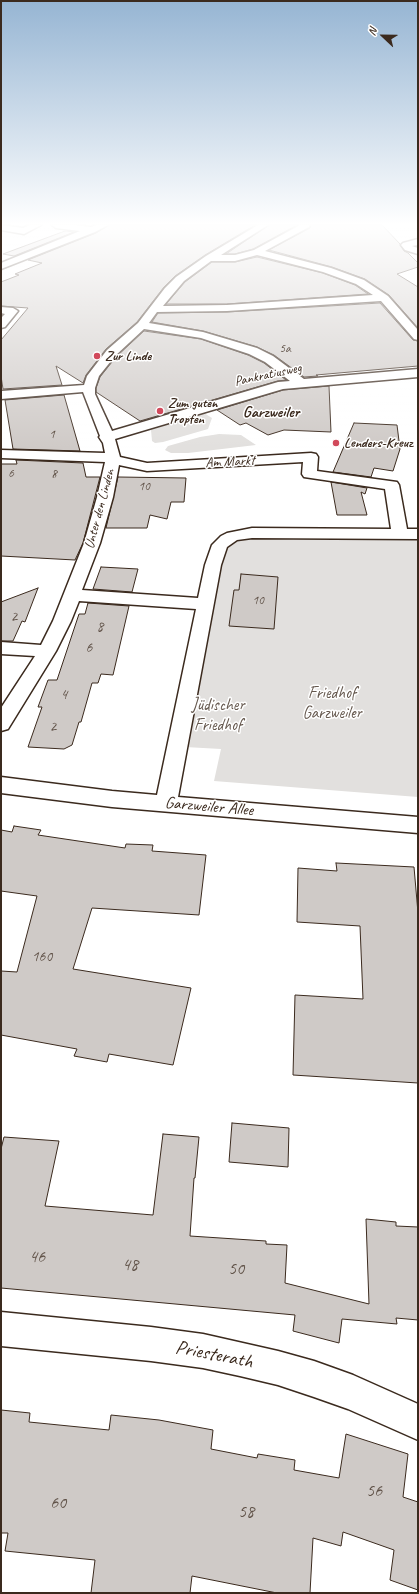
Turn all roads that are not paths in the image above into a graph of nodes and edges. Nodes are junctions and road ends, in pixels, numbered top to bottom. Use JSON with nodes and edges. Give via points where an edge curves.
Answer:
{"nodes":[{"id":1,"x":163,"y":299,"type":"edge"},
{"id":2,"x":362,"y":299,"type":"edge"},
{"id":3,"x":385,"y":299,"type":"edge"},
{"id":4,"x":155,"y":309,"type":"junction"},
{"id":5,"x":1,"y":310,"type":"edge"},
{"id":6,"x":1,"y":325,"type":"edge"},
{"id":7,"x":142,"y":325,"type":"junction"},
{"id":8,"x":418,"y":337,"type":"edge"},
{"id":9,"x":418,"y":373,"type":"edge"},
{"id":10,"x":301,"y":383,"type":"junction"},
{"id":11,"x":89,"y":388,"type":"junction"},
{"id":12,"x":1,"y":395,"type":"edge"},
{"id":13,"x":106,"y":437,"type":"junction"},
{"id":14,"x":1,"y":454,"type":"edge"},
{"id":15,"x":113,"y":458,"type":"junction"},
{"id":16,"x":400,"y":534,"type":"junction"},
{"id":17,"x":418,"y":534,"type":"edge"},
{"id":18,"x":72,"y":594,"type":"junction"},
{"id":19,"x":205,"y":604,"type":"junction"},
{"id":20,"x":1,"y":648,"type":"edge"},
{"id":21,"x":47,"y":651,"type":"junction"},
{"id":22,"x":1,"y":724,"type":"edge"},
{"id":23,"x":1,"y":785,"type":"edge"},
{"id":24,"x":166,"y":803,"type":"junction"},
{"id":25,"x":418,"y":825,"type":"edge"},
{"id":26,"x":1,"y":1329,"type":"edge"},
{"id":27,"x":418,"y":1422,"type":"edge"}],
"edges":[{"from":1,"to":4,"type":"street"},
{"from":2,"to":4,"type":"street","via":[[227,308]]},
{"from":3,"to":8,"type":"street"},
{"from":4,"to":7,"type":"street"},
{"from":5,"to":6,"type":"street","via":[[13,311]]},
{"from":7,"to":10,"type":"street","via":[[203,335],[253,351],[269,359]]},
{"from":7,"to":11,"type":"street","via":[[102,363]]},
{"from":9,"to":10,"type":"street","name":"Pankratiusweg"},
{"from":10,"to":13,"type":"street","name":"Pankratiusweg","via":[[242,396]]},
{"from":11,"to":12,"type":"street"},
{"from":11,"to":13,"type":"street","name":"Unter den Linden","via":[[91,401]]},
{"from":13,"to":15,"type":"street","name":"Unter den Linden"},
{"from":14,"to":15,"type":"street","name":"Am Markt"},
{"from":15,"to":16,"type":"street","name":"Am Markt","via":[[147,467],[311,457],[309,474],[392,485]]},
{"from":15,"to":18,"type":"street","name":"Unter den Linden","via":[[93,537]]},
{"from":16,"to":17,"type":"street"},
{"from":16,"to":19,"type":"street","via":[[242,533],[226,539],[220,545]]},
{"from":18,"to":19,"type":"street"},
{"from":18,"to":21,"type":"street","name":"Unter den Linden"},
{"from":19,"to":24,"type":"street"},
{"from":20,"to":21,"type":"street"},
{"from":21,"to":22,"type":"street","name":"Unter den Linden"},
{"from":23,"to":24,"type":"street","name":"Garzweiler Allee","via":[[62,794]]},
{"from":24,"to":25,"type":"street","name":"Garzweiler Allee"},
{"from":26,"to":27,"type":"street","name":"Priesterath","via":[[151,1344],[240,1359],[320,1381]]}]}
